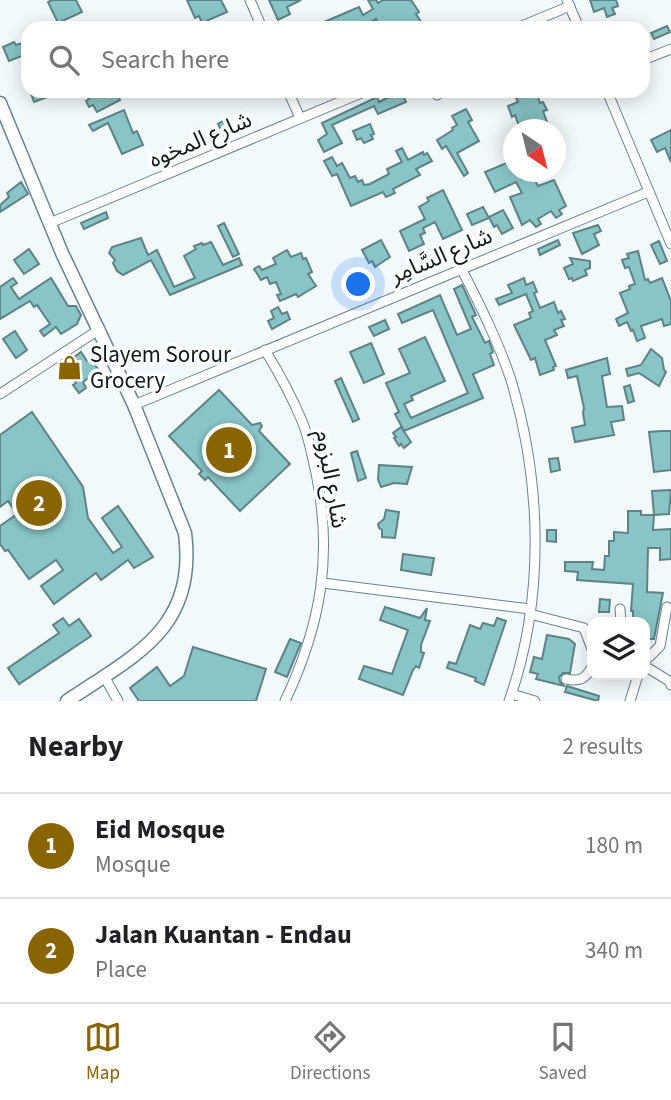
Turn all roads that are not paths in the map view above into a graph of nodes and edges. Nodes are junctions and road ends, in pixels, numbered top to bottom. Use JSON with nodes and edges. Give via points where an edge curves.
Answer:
{"nodes":[{"id":1,"x":250,"y":0,"type":"edge"},
{"id":2,"x":568,"y":3,"type":"edge"},
{"id":3,"x":259,"y":21,"type":"edge"},
{"id":4,"x":531,"y":21,"type":"edge"},
{"id":5,"x":576,"y":21,"type":"edge"},
{"id":6,"x":671,"y":49,"type":"edge"},
{"id":7,"x":650,"y":57,"type":"edge"},
{"id":8,"x":291,"y":98,"type":"edge"},
{"id":9,"x":349,"y":98,"type":"edge"},
{"id":10,"x":610,"y":98,"type":"edge"},
{"id":11,"x":0,"y":103,"type":"edge"},
{"id":12,"x":300,"y":118,"type":"junction"},
{"id":13,"x":648,"y":192,"type":"junction"},
{"id":14,"x":50,"y":223,"type":"junction"},
{"id":15,"x":671,"y":244,"type":"edge"},
{"id":16,"x":461,"y":268,"type":"junction"},
{"id":17,"x":100,"y":329,"type":"junction"},
{"id":18,"x":265,"y":350,"type":"junction"},
{"id":19,"x":0,"y":394,"type":"edge"},
{"id":20,"x":134,"y":405,"type":"junction"},
{"id":21,"x":323,"y":583,"type":"junction"},
{"id":22,"x":667,"y":607,"type":"dead end"},
{"id":23,"x":620,"y":609,"type":"dead end"},
{"id":24,"x":530,"y":612,"type":"junction"},
{"id":25,"x":621,"y":617,"type":"edge"},
{"id":26,"x":587,"y":636,"type":"edge"},
{"id":27,"x":650,"y":654,"type":"edge"},
{"id":28,"x":650,"y":671,"type":"edge"},
{"id":29,"x":587,"y":673,"type":"edge"},
{"id":30,"x":104,"y":676,"type":"junction"},
{"id":31,"x":566,"y":679,"type":"dead end"},
{"id":32,"x":636,"y":680,"type":"edge"},
{"id":33,"x":670,"y":689,"type":"edge"},
{"id":34,"x":510,"y":698,"type":"edge"},
{"id":35,"x":67,"y":701,"type":"edge"},
{"id":36,"x":118,"y":701,"type":"edge"},
{"id":37,"x":285,"y":701,"type":"edge"},
{"id":38,"x":535,"y":701,"type":"edge"},
{"id":39,"x":630,"y":701,"type":"edge"}],
"edges":[{"from":1,"to":3,"type":"street"},
{"from":2,"to":4,"type":"street"},
{"from":2,"to":5,"type":"street"},
{"from":6,"to":7,"type":"street"},
{"from":8,"to":12,"type":"street"},
{"from":9,"to":12,"type":"street","name":"شارع المخوه"},
{"from":10,"to":13,"type":"street"},
{"from":11,"to":14,"type":"street"},
{"from":12,"to":14,"type":"street","name":"شارع المخوه"},
{"from":13,"to":15,"type":"street"},
{"from":13,"to":16,"type":"street","name":"شارع السَّامِر"},
{"from":14,"to":17,"type":"street"},
{"from":16,"to":18,"type":"street","name":"شارع السَّامِر"},
{"from":16,"to":24,"type":"street","via":[[497,343],[521,417],[534,506]]},
{"from":17,"to":19,"type":"street"},
{"from":17,"to":20,"type":"street"},
{"from":18,"to":20,"type":"street","name":"شارع السَّامِر"},
{"from":18,"to":21,"type":"street","name":"شارع البزوم","via":[[303,424],[314,463],[323,507]]},
{"from":20,"to":30,"type":"street","via":[[185,533],[186,570],[182,592],[163,629]]},
{"from":21,"to":24,"type":"street"},
{"from":21,"to":37,"type":"street","name":"شارع البزوم","via":[[312,635]]},
{"from":22,"to":27,"type":"street","via":[[660,646]]},
{"from":23,"to":25,"type":"street"},
{"from":24,"to":26,"type":"street","via":[[584,628]]},
{"from":24,"to":34,"type":"street"},
{"from":28,"to":33,"type":"street","via":[[669,681]]},
{"from":29,"to":31,"type":"street","via":[[581,680]]},
{"from":30,"to":35,"type":"street"},
{"from":30,"to":36,"type":"street"},
{"from":32,"to":39,"type":"street"},
{"from":34,"to":38,"type":"street"}]}
